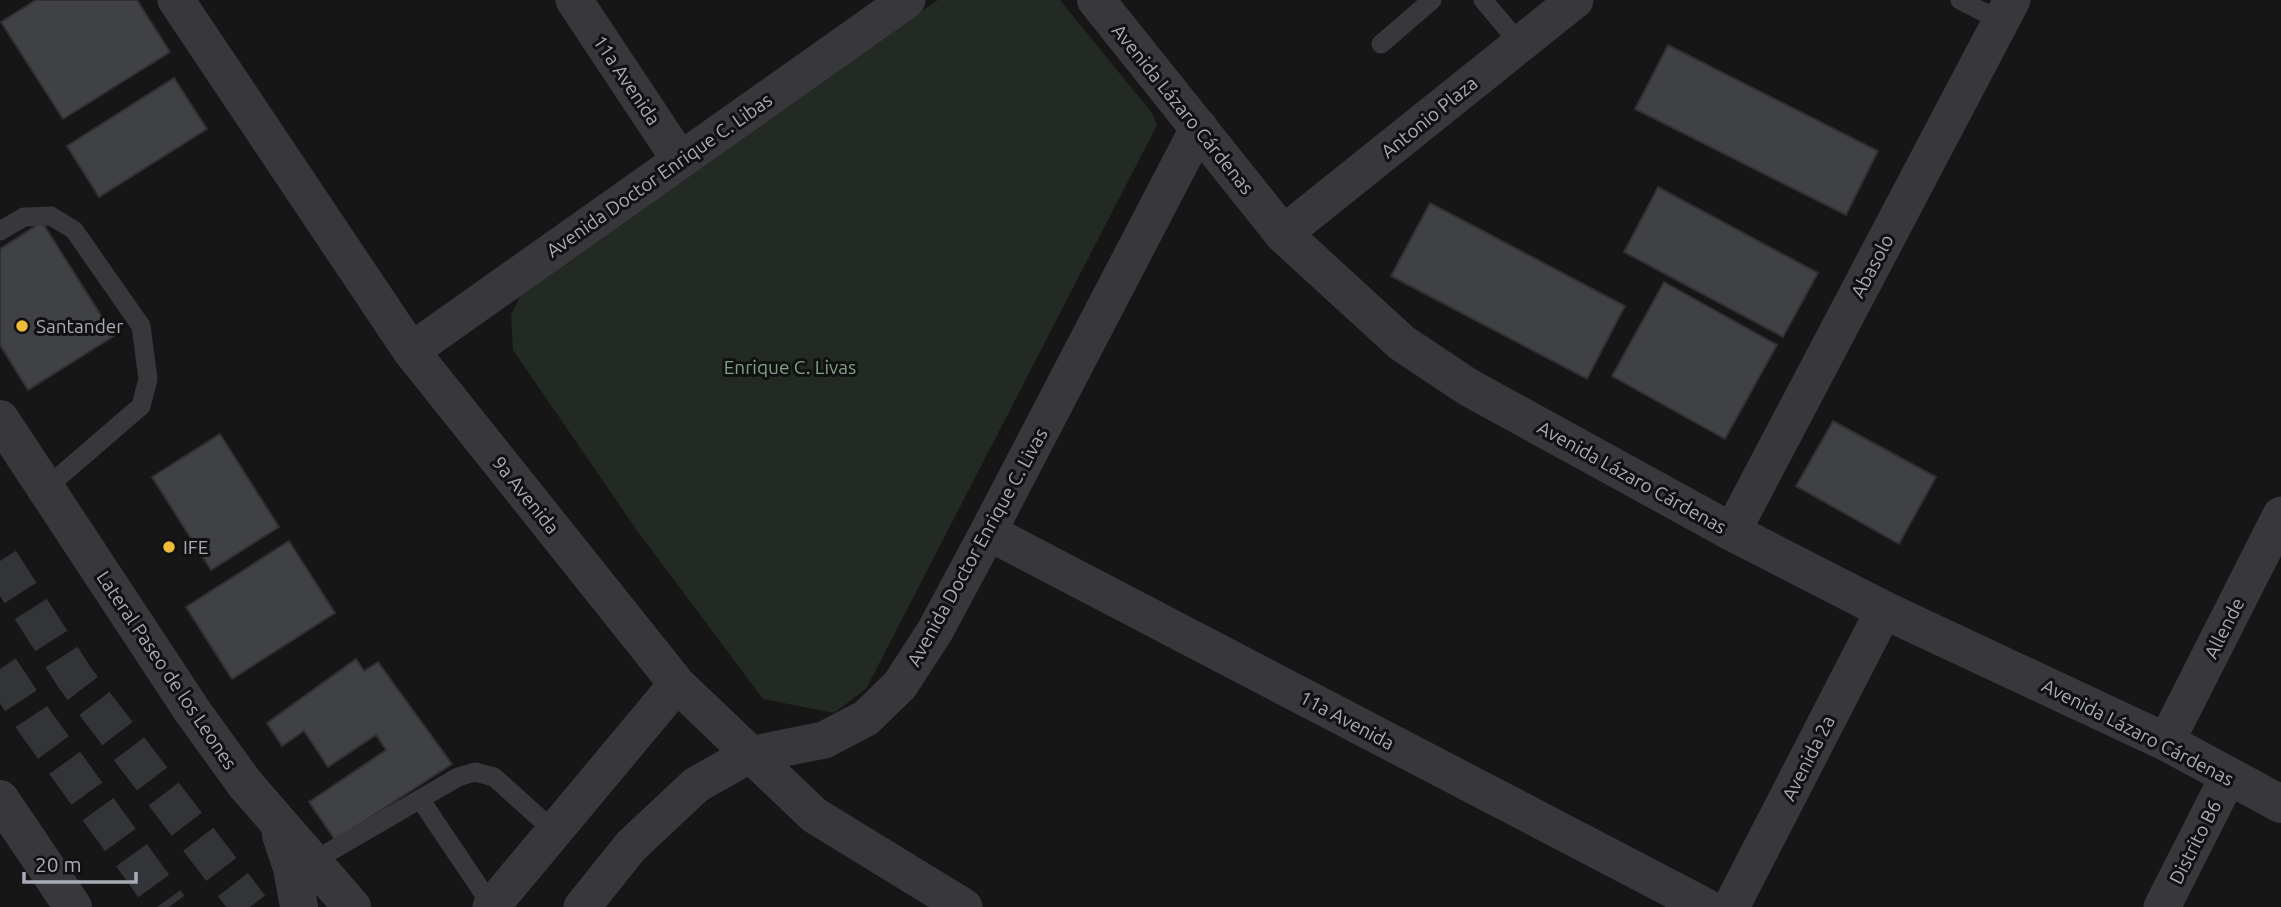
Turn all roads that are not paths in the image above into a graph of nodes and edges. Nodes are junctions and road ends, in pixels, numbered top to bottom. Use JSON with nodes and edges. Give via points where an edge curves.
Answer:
{"nodes":[{"id":1,"x":176,"y":0,"type":"edge"},
{"id":2,"x":574,"y":0,"type":"edge"},
{"id":3,"x":908,"y":0,"type":"edge"},
{"id":4,"x":1096,"y":0,"type":"edge"},
{"id":5,"x":1432,"y":0,"type":"edge"},
{"id":6,"x":1483,"y":0,"type":"edge"},
{"id":7,"x":1575,"y":0,"type":"edge"},
{"id":8,"x":1960,"y":0,"type":"edge"},
{"id":9,"x":2007,"y":10,"type":"edge"},
{"id":10,"x":1381,"y":44,"type":"dead end"},
{"id":11,"x":1521,"y":44,"type":"junction"},
{"id":12,"x":1199,"y":127,"type":"junction"},
{"id":13,"x":680,"y":160,"type":"junction"},
{"id":14,"x":0,"y":231,"type":"edge"},
{"id":15,"x":1283,"y":234,"type":"junction"},
{"id":16,"x":411,"y":351,"type":"junction"},
{"id":17,"x":0,"y":419,"type":"edge"},
{"id":18,"x":46,"y":488,"type":"junction"},
{"id":19,"x":2281,"y":515,"type":"edge"},
{"id":20,"x":1732,"y":532,"type":"junction"},
{"id":21,"x":988,"y":533,"type":"junction"},
{"id":22,"x":1884,"y":610,"type":"junction"},
{"id":23,"x":677,"y":684,"type":"junction"},
{"id":24,"x":2166,"y":742,"type":"junction"},
{"id":25,"x":749,"y":755,"type":"junction"},
{"id":26,"x":2228,"y":777,"type":"junction"},
{"id":27,"x":0,"y":799,"type":"edge"},
{"id":28,"x":420,"y":799,"type":"junction"},
{"id":29,"x":2281,"y":804,"type":"edge"},
{"id":30,"x":276,"y":822,"type":"junction"},
{"id":31,"x":554,"y":831,"type":"junction"},
{"id":32,"x":312,"y":862,"type":"junction"},
{"id":33,"x":491,"y":906,"type":"edge"},
{"id":34,"x":73,"y":907,"type":"edge"},
{"id":35,"x":299,"y":907,"type":"edge"},
{"id":36,"x":352,"y":907,"type":"edge"},
{"id":37,"x":582,"y":907,"type":"edge"},
{"id":38,"x":964,"y":907,"type":"edge"},
{"id":39,"x":1706,"y":907,"type":"edge"},
{"id":40,"x":1731,"y":907,"type":"edge"},
{"id":41,"x":2162,"y":907,"type":"edge"}],
"edges":[{"from":1,"to":16,"type":"street","name":"9a Avenida"},
{"from":2,"to":13,"type":"street","name":"11a Avenida"},
{"from":3,"to":13,"type":"street","name":"Avenida Doctor Enrique C. Libas"},
{"from":4,"to":12,"type":"street","name":"Avenida Lázaro Cárdenas"},
{"from":5,"to":10,"type":"lane"},
{"from":6,"to":11,"type":"lane"},
{"from":7,"to":11,"type":"street","name":"Antonio Plaza"},
{"from":8,"to":9,"type":"lane"},
{"from":9,"to":20,"type":"street","name":"Abasolo"},
{"from":11,"to":15,"type":"street","name":"Antonio Plaza"},
{"from":12,"to":15,"type":"street","name":"Avenida Lázaro Cárdenas"},
{"from":12,"to":21,"type":"street","name":"Avenida Doctor Enrique C. Livas"},
{"from":13,"to":16,"type":"street","name":"Avenida Doctor Enrique C. Libas"},
{"from":14,"to":18,"type":"lane","via":[[24,217],[51,216],[74,230],[141,326],[148,379],[141,406]]},
{"from":15,"to":20,"type":"street","name":"Avenida Lázaro Cárdenas","via":[[1402,343],[1468,387]]},
{"from":16,"to":23,"type":"street","name":"9a Avenida"},
{"from":17,"to":18,"type":"street","name":"Lateral Paseo de los Leones"},
{"from":18,"to":30,"type":"street","name":"Lateral Paseo de los Leones","via":[[193,712]]},
{"from":19,"to":24,"type":"street","name":"Allende"},
{"from":20,"to":22,"type":"street","name":"Avenida Lázaro Cárdenas"},
{"from":21,"to":25,"type":"street","name":"Avenida Doctor Enrique C. Livas","via":[[900,685],[866,718],[824,740]]},
{"from":21,"to":39,"type":"street","name":"11a Avenida"},
{"from":22,"to":24,"type":"street","name":"Avenida Lázaro Cárdenas"},
{"from":22,"to":40,"type":"street","name":"Avenida 2a"},
{"from":23,"to":25,"type":"street","name":"9a Avenida"},
{"from":23,"to":31,"type":"street"},
{"from":24,"to":26,"type":"street","name":"Avenida Lázaro Cárdenas"},
{"from":25,"to":37,"type":"street","name":"Avenida Doctor Enrique C. Livas","via":[[696,785],[631,846]]},
{"from":25,"to":38,"type":"street","name":"9a Avenida","via":[[814,815]]},
{"from":26,"to":29,"type":"street","name":"Avenida Lázaro Cárdenas"},
{"from":26,"to":41,"type":"street","name":"Distrito B6"},
{"from":27,"to":34,"type":"street"},
{"from":28,"to":31,"type":"lane","via":[[475,772],[494,777]]},
{"from":28,"to":32,"type":"lane"},
{"from":28,"to":33,"type":"lane"},
{"from":30,"to":32,"type":"street","name":"Lateral Paseo de los Leones"},
{"from":30,"to":35,"type":"street"},
{"from":31,"to":33,"type":"street"},
{"from":32,"to":36,"type":"street","name":"Lateral Paseo de los Leones"}]}
